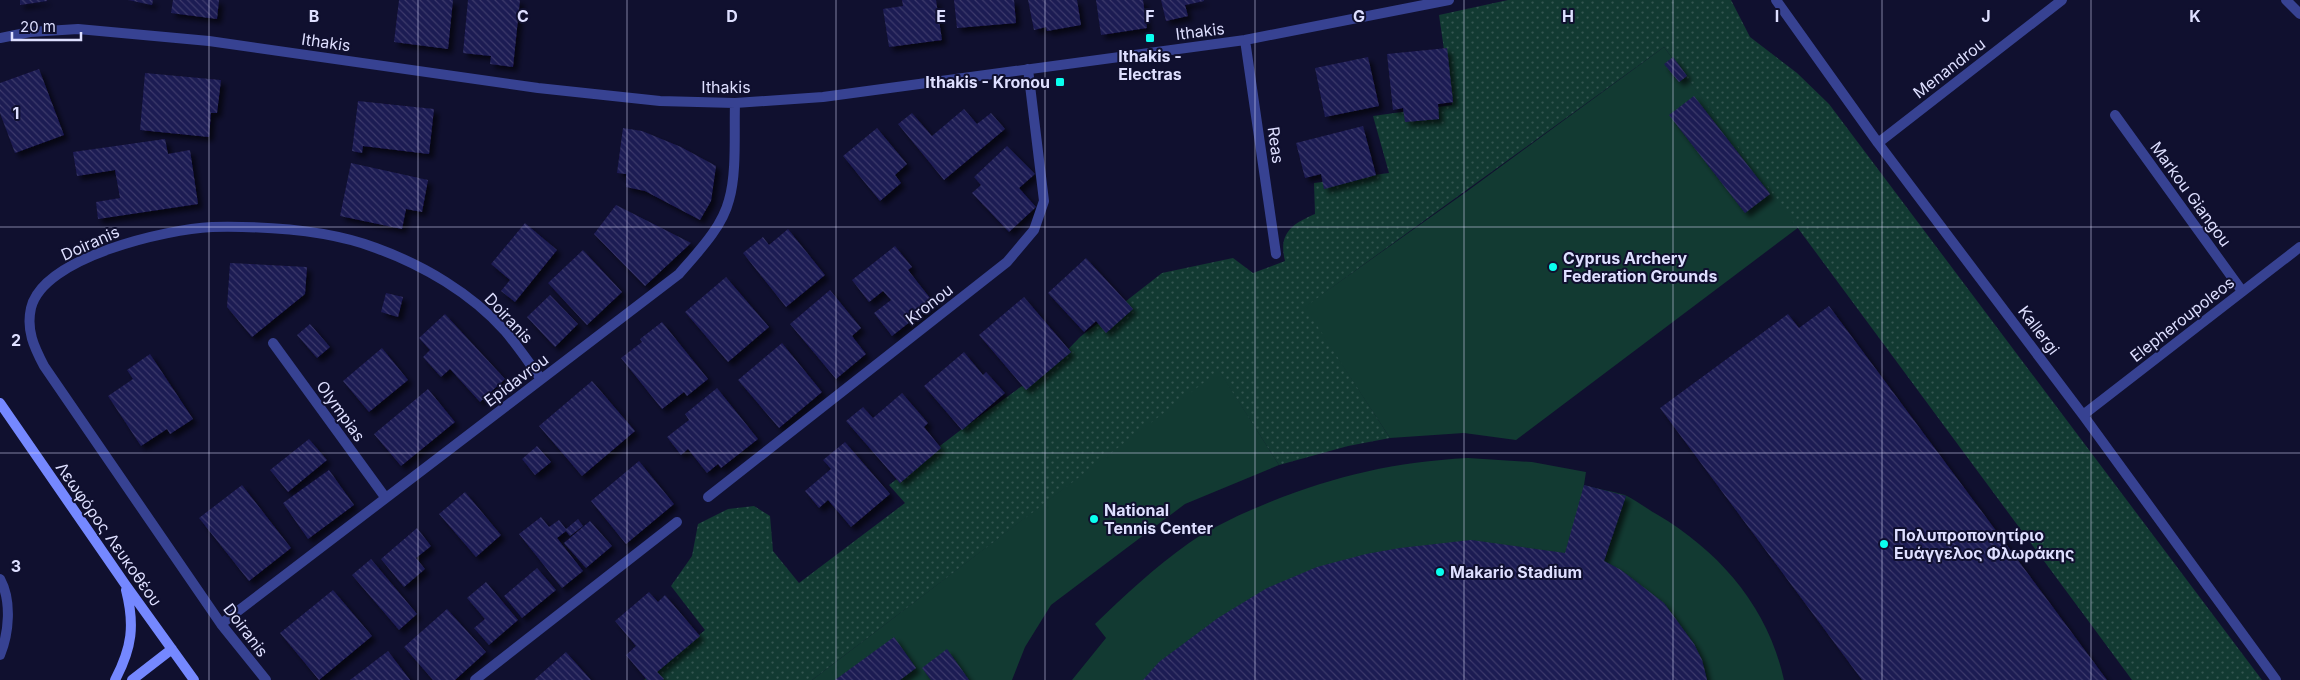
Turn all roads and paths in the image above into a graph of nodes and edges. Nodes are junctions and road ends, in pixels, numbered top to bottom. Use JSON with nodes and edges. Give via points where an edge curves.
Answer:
{"nodes":[{"id":1,"x":1449,"y":0,"type":"edge"},
{"id":2,"x":1776,"y":0,"type":"edge"},
{"id":3,"x":2062,"y":0,"type":"edge"},
{"id":4,"x":2286,"y":0,"type":"edge"},
{"id":5,"x":2300,"y":14,"type":"edge"},
{"id":6,"x":0,"y":38,"type":"edge"},
{"id":7,"x":1245,"y":40,"type":"junction"},
{"id":8,"x":1028,"y":69,"type":"junction"},
{"id":9,"x":735,"y":103,"type":"junction"},
{"id":10,"x":2115,"y":115,"type":"dead end"},
{"id":11,"x":1878,"y":143,"type":"junction"},
{"id":12,"x":2300,"y":247,"type":"edge"},
{"id":13,"x":1276,"y":254,"type":"dead end"},
{"id":14,"x":2242,"y":291,"type":"junction"},
{"id":15,"x":273,"y":343,"type":"dead end"},
{"id":16,"x":541,"y":379,"type":"junction"},
{"id":17,"x":0,"y":403,"type":"edge"},
{"id":18,"x":2083,"y":415,"type":"junction"},
{"id":19,"x":385,"y":497,"type":"junction"},
{"id":20,"x":708,"y":497,"type":"dead end"},
{"id":21,"x":678,"y":522,"type":"dead end"},
{"id":22,"x":0,"y":579,"type":"edge"},
{"id":23,"x":125,"y":584,"type":"junction"},
{"id":24,"x":222,"y":624,"type":"junction"},
{"id":25,"x":172,"y":649,"type":"junction"},
{"id":26,"x":0,"y":656,"type":"edge"},
{"id":27,"x":115,"y":680,"type":"edge"},
{"id":28,"x":132,"y":680,"type":"edge"},
{"id":29,"x":194,"y":680,"type":"edge"},
{"id":30,"x":266,"y":680,"type":"edge"},
{"id":31,"x":475,"y":680,"type":"edge"},
{"id":32,"x":2276,"y":680,"type":"edge"}],
"edges":[{"from":1,"to":7,"type":"street","name":"Ithakis"},
{"from":2,"to":11,"type":"street","name":"Kallergi"},
{"from":3,"to":11,"type":"street","name":"Menandrou"},
{"from":4,"to":5,"type":"street"},
{"from":6,"to":9,"type":"street","name":"Ithakis","via":[[30,32],[78,29],[209,41],[538,88],[660,100]]},
{"from":7,"to":8,"type":"street","name":"Ithakis"},
{"from":7,"to":13,"type":"street","name":"Reas"},
{"from":8,"to":9,"type":"street","name":"Ithakis","via":[[823,97]]},
{"from":8,"to":20,"type":"street","name":"Kronou","via":[[1044,201],[1034,230],[1007,262]]},
{"from":9,"to":16,"type":"street","name":"Epidavrou","via":[[729,201],[714,232],[679,274]]},
{"from":10,"to":14,"type":"street","name":"Markou Giangou"},
{"from":11,"to":18,"type":"street","name":"Kallergi"},
{"from":12,"to":14,"type":"street","name":"Elepheroupoleos"},
{"from":14,"to":18,"type":"street","name":"Elepheroupoleos"},
{"from":15,"to":19,"type":"street","name":"Olympias"},
{"from":16,"to":19,"type":"street","name":"Epidavrou"},
{"from":16,"to":24,"type":"street","name":"Doiranis","via":[[504,331],[469,297],[421,268],[375,248],[313,231],[212,227],[178,231],[120,244],[78,262],[56,276],[40,290],[31,306],[28,322],[33,343],[68,402]]},
{"from":17,"to":23,"type":"main road","name":"Λεωφόρος Λευκοθέου"},
{"from":18,"to":32,"type":"street","name":"Kallergi"},
{"from":19,"to":24,"type":"street","name":"Epidavrou"},
{"from":21,"to":31,"type":"street"},
{"from":22,"to":26,"type":"street","via":[[8,614]]},
{"from":23,"to":25,"type":"main road","name":"Λεωφόρος Λευκοθέου"},
{"from":23,"to":27,"type":"main road","via":[[132,630],[125,659]]},
{"from":24,"to":30,"type":"street","name":"Doiranis"},
{"from":25,"to":28,"type":"main road"},
{"from":25,"to":29,"type":"main road","name":"Λεωφόρος Λευκοθέου"}]}
